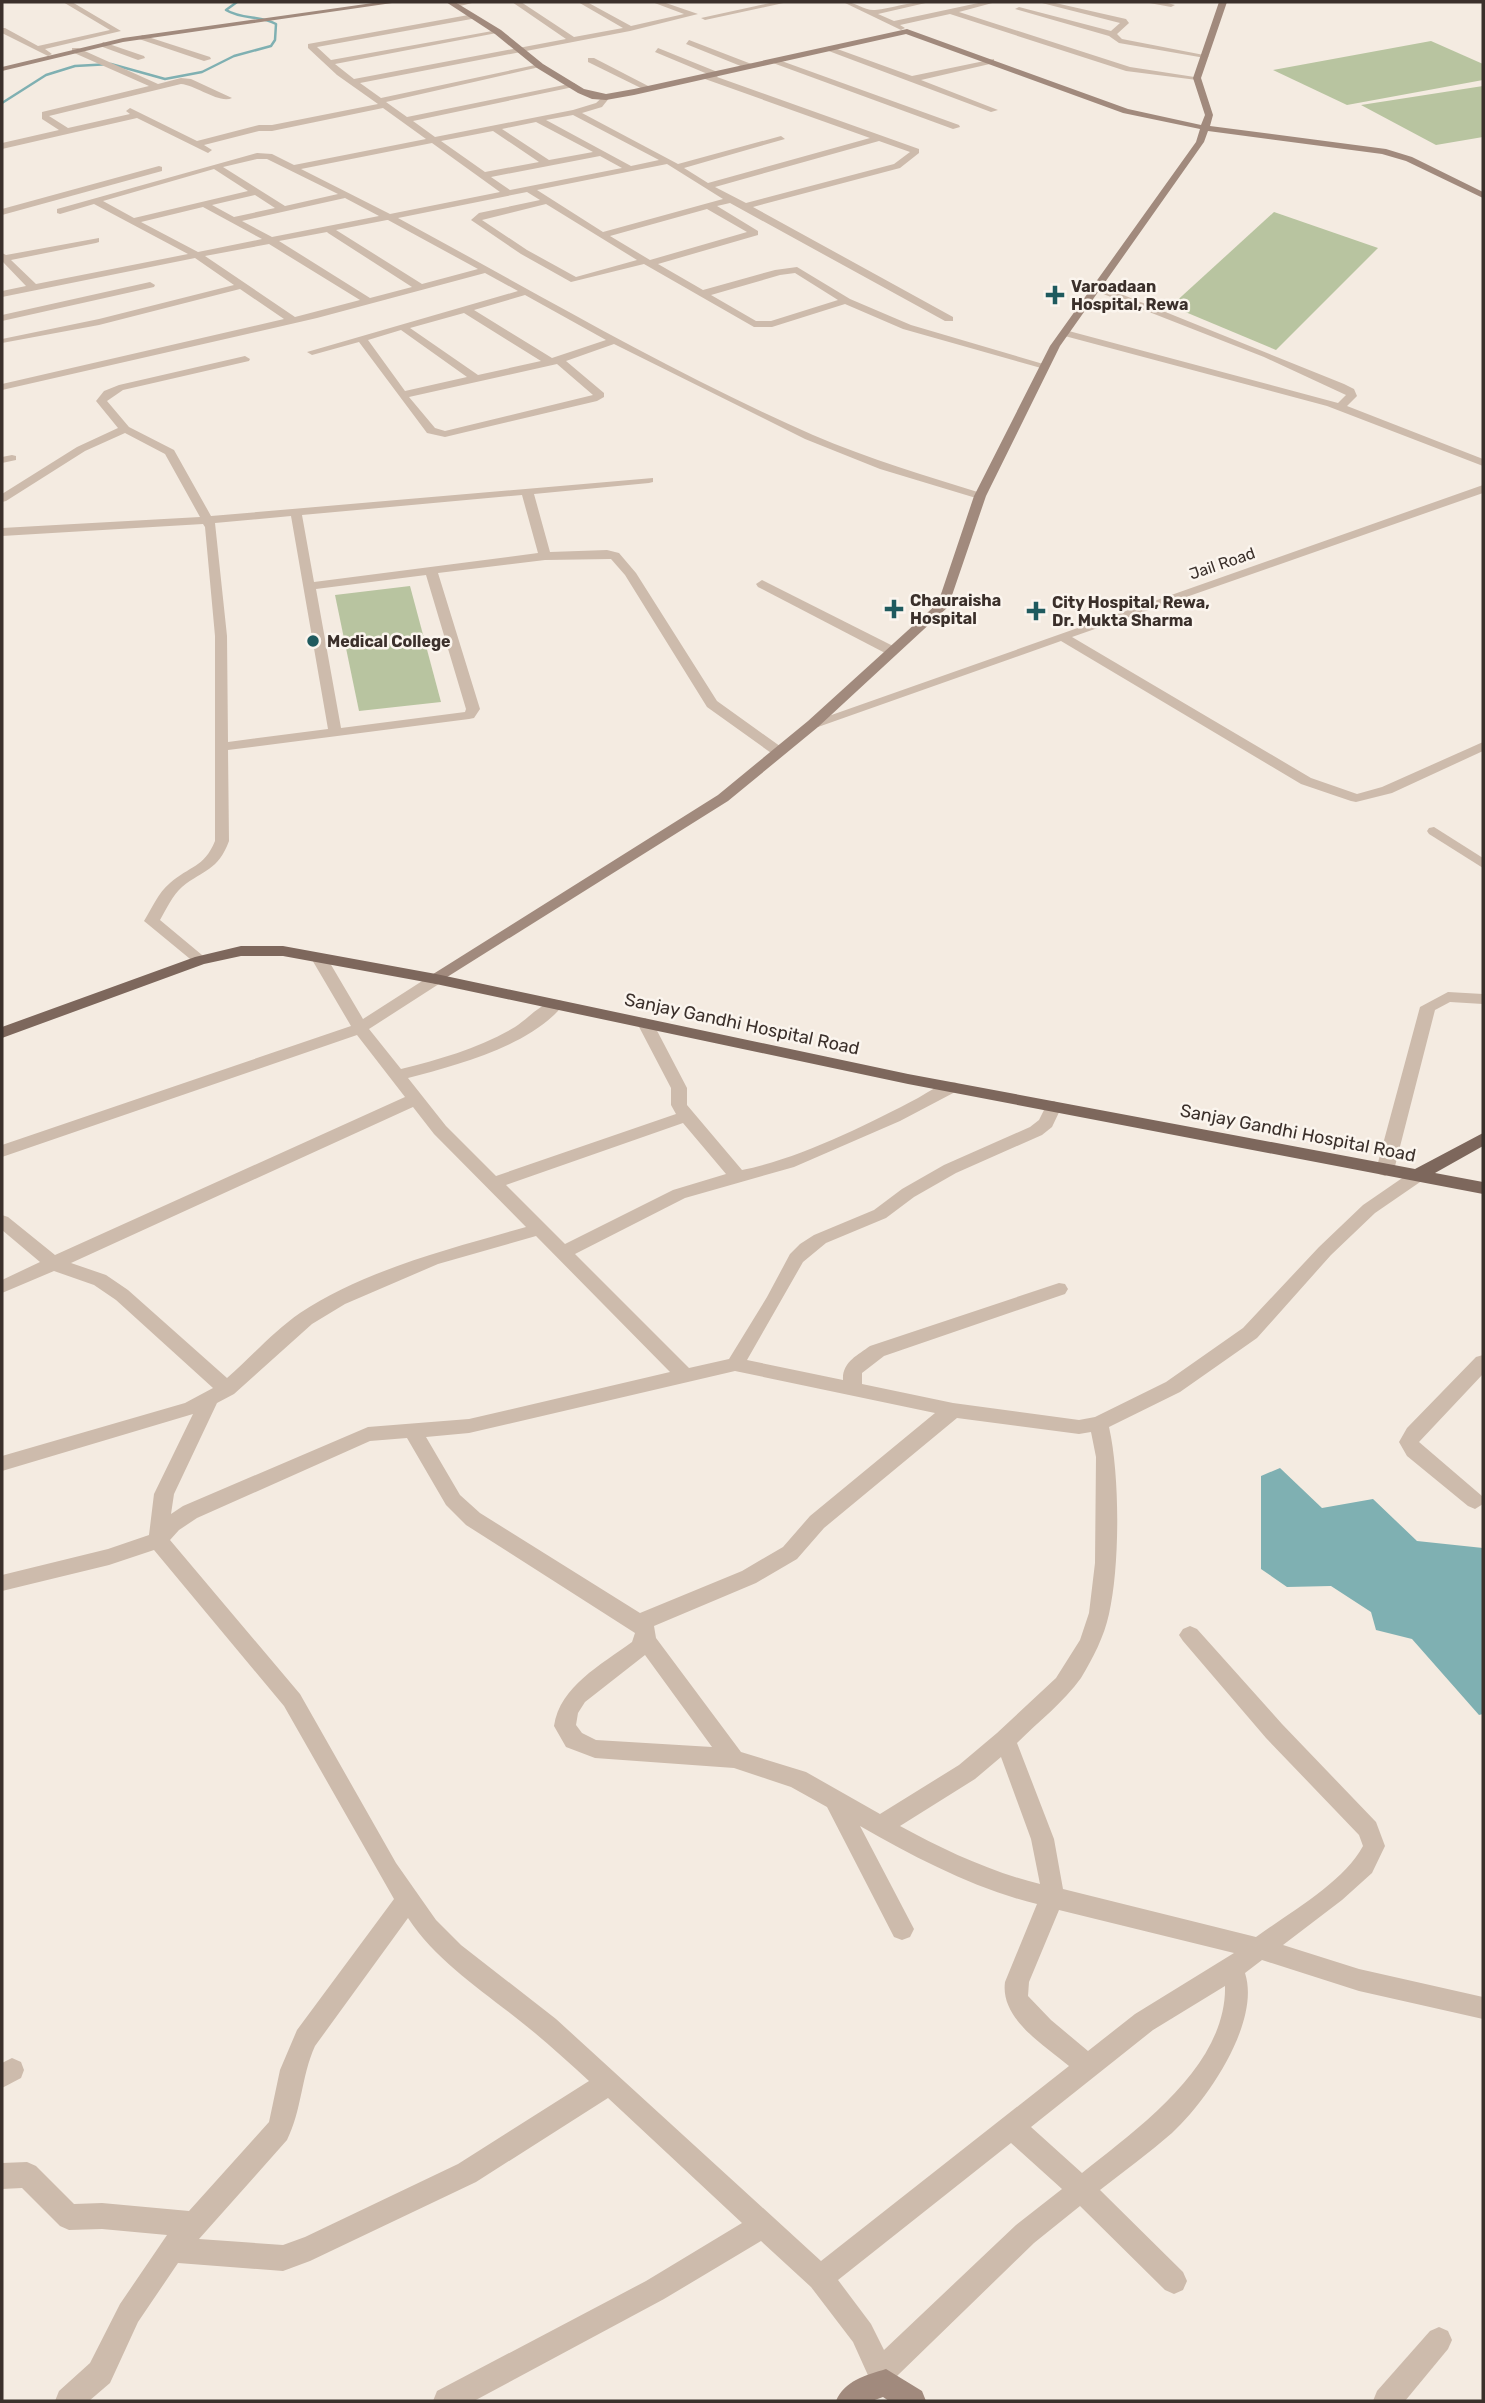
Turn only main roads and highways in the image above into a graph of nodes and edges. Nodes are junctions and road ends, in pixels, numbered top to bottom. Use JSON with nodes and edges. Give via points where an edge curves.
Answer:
{"nodes":[{"id":1,"x":395,"y":2,"type":"edge"},
{"id":2,"x":1223,"y":2,"type":"edge"},
{"id":3,"x":381,"y":3,"type":"edge"},
{"id":4,"x":453,"y":4,"type":"edge"},
{"id":5,"x":2,"y":69,"type":"edge"},
{"id":6,"x":1209,"y":115,"type":"junction"},
{"id":7,"x":1205,"y":128,"type":"junction"},
{"id":8,"x":1288,"y":138,"type":"junction"},
{"id":9,"x":1483,"y":195,"type":"edge"},
{"id":10,"x":436,"y":979,"type":"junction"},
{"id":11,"x":2,"y":1033,"type":"edge"},
{"id":12,"x":1483,"y":1139,"type":"edge"},
{"id":13,"x":1417,"y":1176,"type":"junction"},
{"id":14,"x":1483,"y":1188,"type":"edge"},
{"id":15,"x":850,"y":2401,"type":"edge"},
{"id":16,"x":912,"y":2401,"type":"edge"}],
"edges":[{"from":1,"to":3,"type":"main road"},
{"from":2,"to":6,"type":"main road","via":[[1197,78]]},
{"from":3,"to":5,"type":"main road","via":[[142,37]]},
{"from":4,"to":7,"type":"main road","via":[[540,66],[592,96],[650,89],[907,31],[1126,111]]},
{"from":6,"to":7,"type":"main road"},
{"from":6,"to":8,"type":"main road"},
{"from":7,"to":8,"type":"main road"},
{"from":7,"to":10,"type":"main road","via":[[1200,142],[1045,366],[980,496],[944,604],[813,724],[723,798]]},
{"from":8,"to":9,"type":"main road","via":[[1382,151]]},
{"from":10,"to":11,"type":"main road","name":"Sanjay Gandhi Hospital Road","via":[[283,951],[241,951],[200,960]]},
{"from":10,"to":13,"type":"main road","name":"Sanjay Gandhi Hospital Road","via":[[951,1087]]},
{"from":12,"to":13,"type":"main road"},
{"from":13,"to":14,"type":"main road","name":"Sanjay Gandhi Hospital Road"},
{"from":15,"to":16,"type":"main road","via":[[884,2377]]}]}
